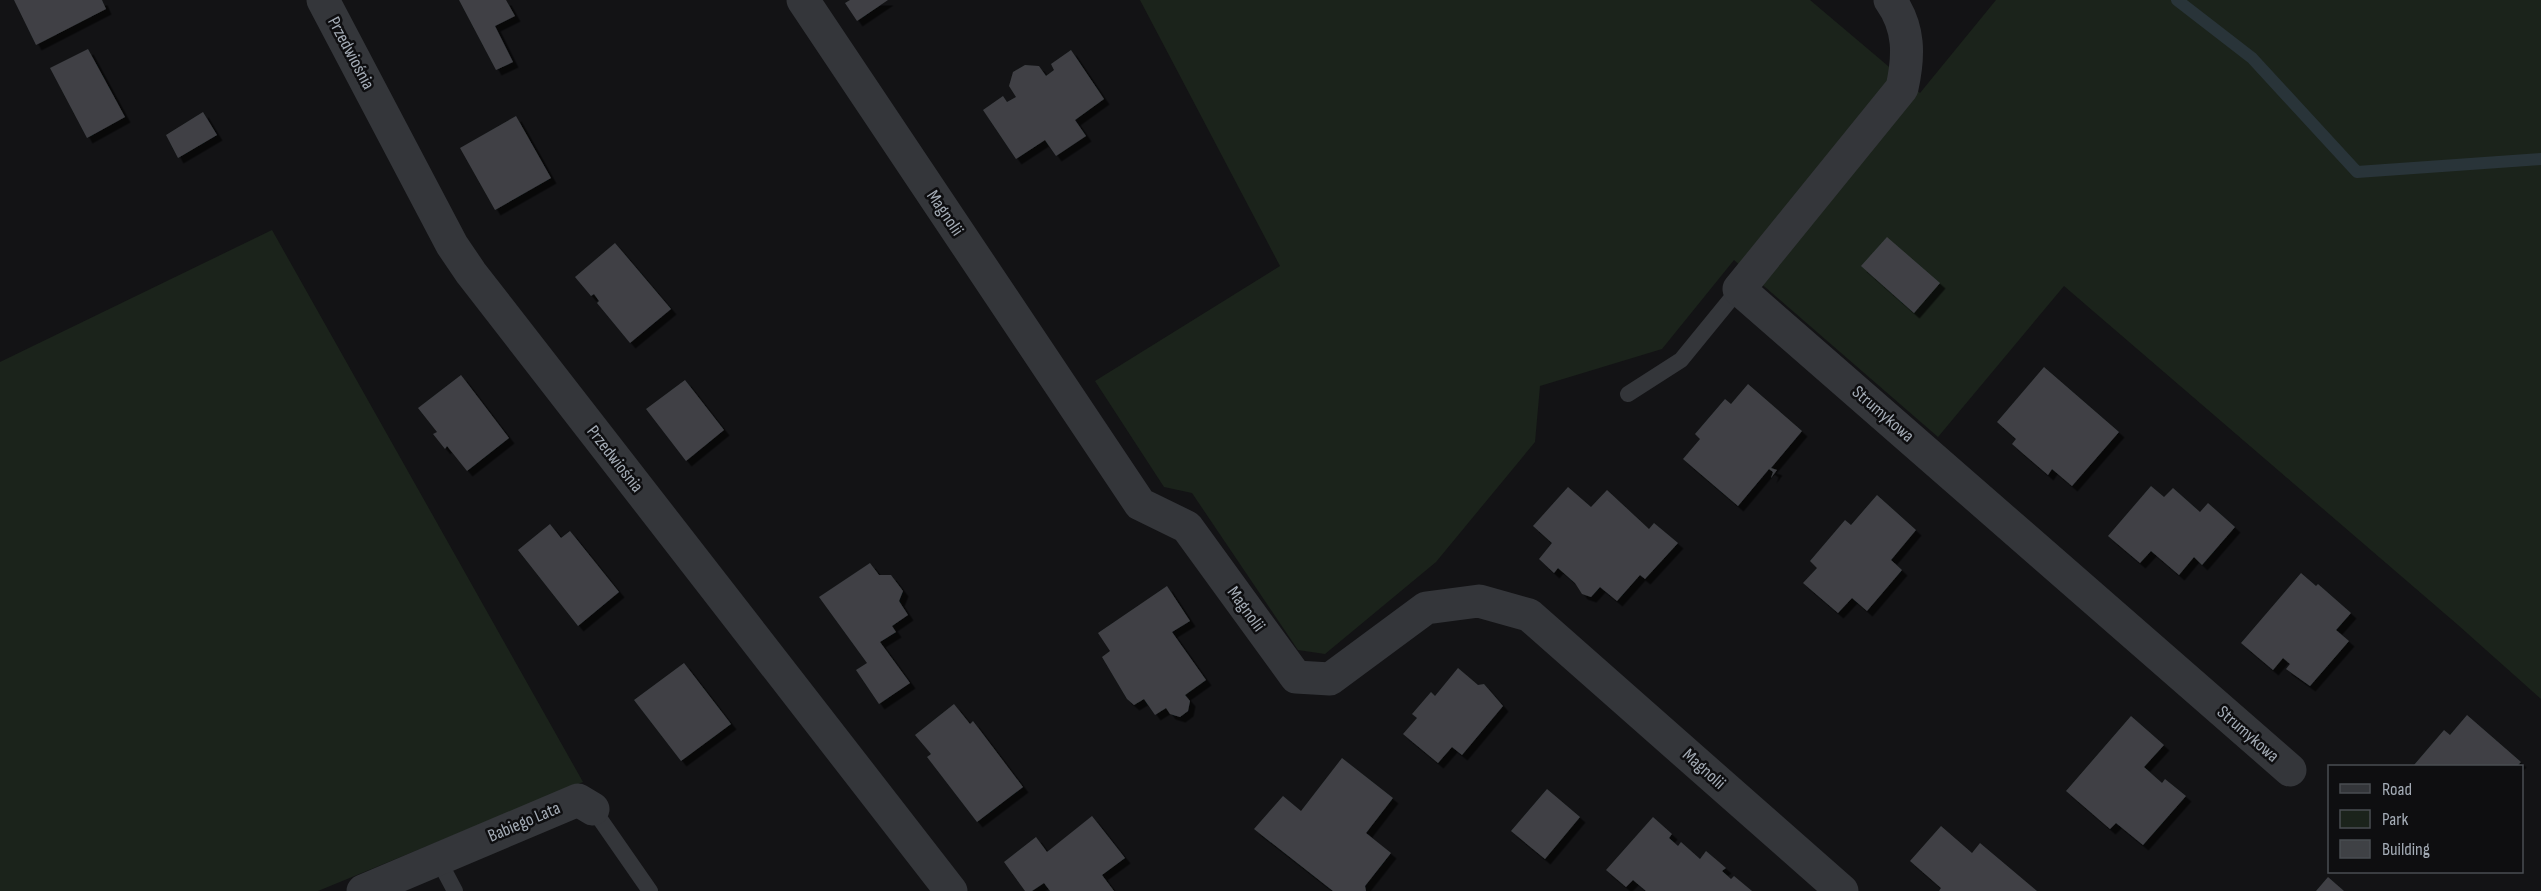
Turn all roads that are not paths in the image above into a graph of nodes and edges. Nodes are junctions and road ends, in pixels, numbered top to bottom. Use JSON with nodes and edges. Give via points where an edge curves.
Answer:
{"nodes":[{"id":1,"x":323,"y":0,"type":"edge"},
{"id":2,"x":802,"y":0,"type":"edge"},
{"id":3,"x":1890,"y":0,"type":"edge"},
{"id":4,"x":1739,"y":289,"type":"junction"},
{"id":5,"x":1628,"y":394,"type":"dead end"},
{"id":6,"x":2290,"y":770,"type":"dead end"},
{"id":7,"x":593,"y":809,"type":"joint"},
{"id":8,"x":438,"y":859,"type":"junction"},
{"id":9,"x":363,"y":891,"type":"edge"},
{"id":10,"x":455,"y":891,"type":"edge"},
{"id":11,"x":650,"y":891,"type":"edge"},
{"id":12,"x":951,"y":891,"type":"edge"},
{"id":13,"x":1842,"y":891,"type":"edge"}],
"edges":[{"from":1,"to":12,"type":"street","name":"Przedwiośnia","via":[[452,245],[471,273]]},
{"from":2,"to":13,"type":"street","name":"Magnolii","via":[[1140,504],[1187,527],[1296,677],[1330,679],[1426,608],[1479,601],[1529,615]]},
{"from":3,"to":4,"type":"street","via":[[1905,31],[1908,59],[1902,88]]},
{"from":4,"to":5,"type":"lane","via":[[1681,360]]},
{"from":4,"to":6,"type":"street","name":"Strumykowa"},
{"from":7,"to":8,"type":"street","name":"Babiego Lata","via":[[578,800]]},
{"from":7,"to":11,"type":"lane","name":"Babiego Lata"},
{"from":8,"to":9,"type":"street","name":"Babiego Lata"},
{"from":8,"to":10,"type":"lane"}]}
